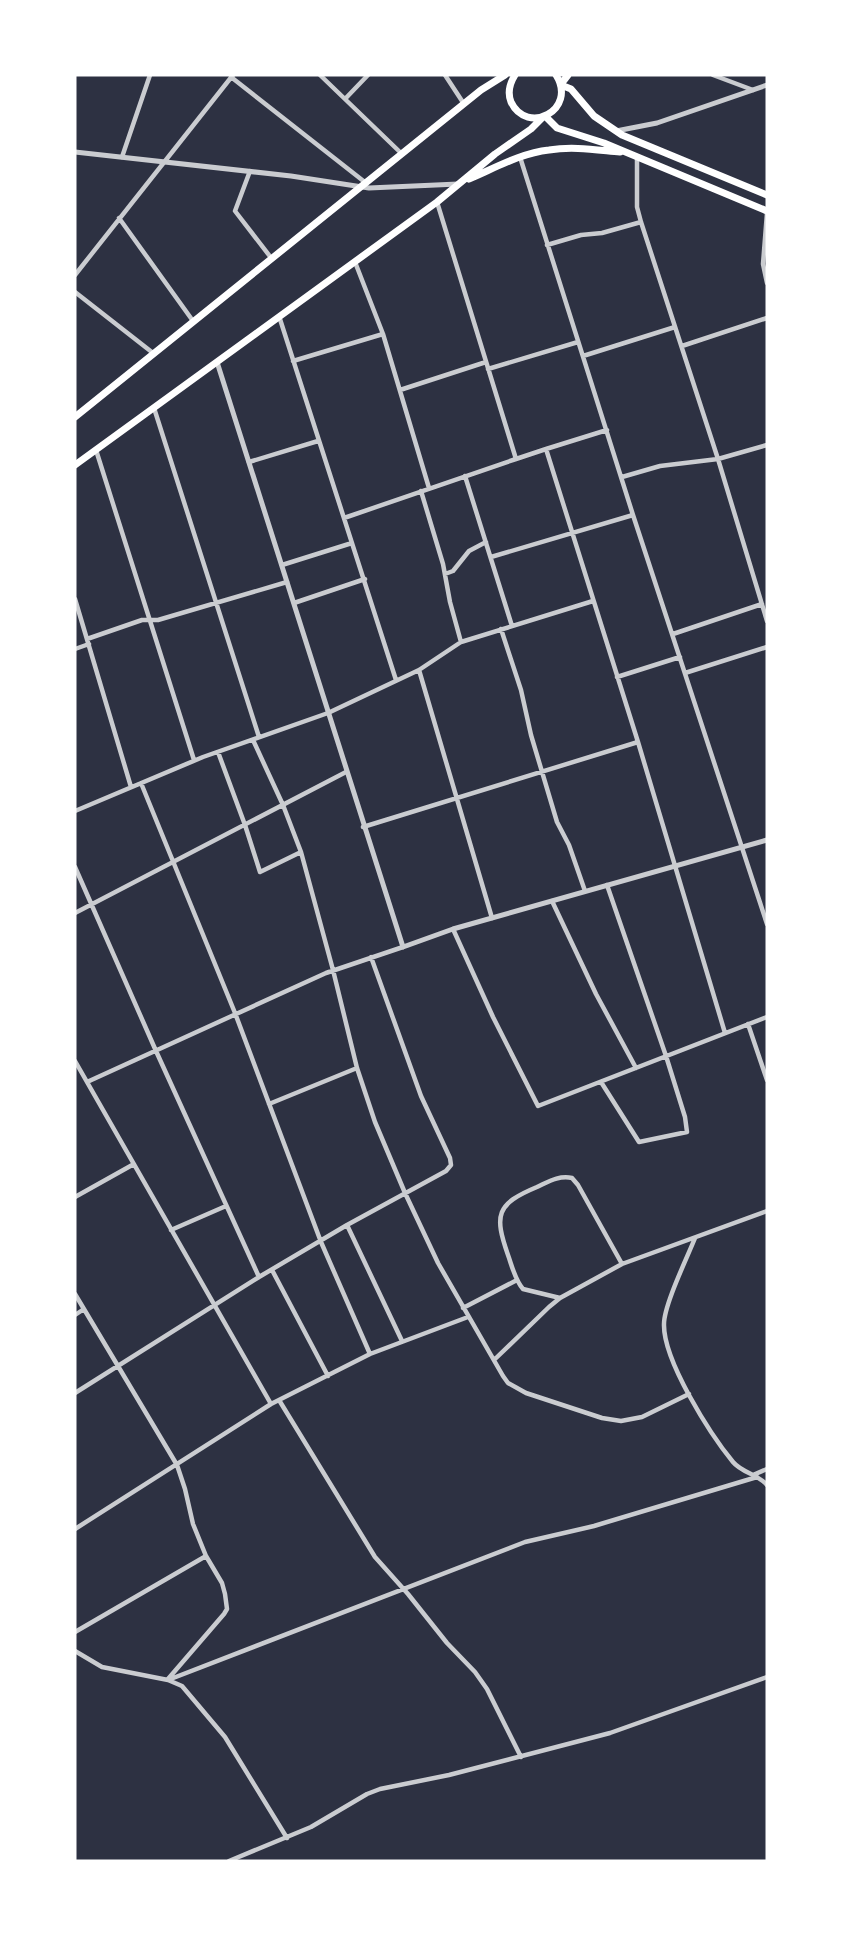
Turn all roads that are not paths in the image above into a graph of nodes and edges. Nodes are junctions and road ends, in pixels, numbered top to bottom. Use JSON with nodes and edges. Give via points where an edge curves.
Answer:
{"nodes":[{"id":1,"x":150,"y":75,"type":"edge"},
{"id":2,"x":320,"y":75,"type":"edge"},
{"id":3,"x":368,"y":75,"type":"edge"},
{"id":4,"x":445,"y":75,"type":"edge"},
{"id":5,"x":505,"y":75,"type":"edge"},
{"id":6,"x":515,"y":75,"type":"edge"},
{"id":7,"x":556,"y":75,"type":"edge"},
{"id":8,"x":568,"y":75,"type":"edge"},
{"id":9,"x":713,"y":75,"type":"edge"},
{"id":10,"x":232,"y":76,"type":"edge"},
{"id":11,"x":561,"y":85,"type":"junction"},
{"id":12,"x":767,"y":85,"type":"edge"},
{"id":13,"x":753,"y":90,"type":"junction"},
{"id":14,"x":345,"y":99,"type":"junction"},
{"id":15,"x":464,"y":104,"type":"junction"},
{"id":16,"x":544,"y":116,"type":"junction"},
{"id":17,"x":616,"y":131,"type":"junction"},
{"id":18,"x":75,"y":152,"type":"edge"},
{"id":19,"x":624,"y":152,"type":"junction"},
{"id":20,"x":402,"y":154,"type":"junction"},
{"id":21,"x":520,"y":157,"type":"junction"},
{"id":22,"x":122,"y":158,"type":"junction"},
{"id":23,"x":636,"y":158,"type":"junction"},
{"id":24,"x":163,"y":162,"type":"junction"},
{"id":25,"x":250,"y":171,"type":"junction"},
{"id":26,"x":462,"y":183,"type":"junction"},
{"id":27,"x":363,"y":185,"type":"junction"},
{"id":28,"x":767,"y":195,"type":"edge"},
{"id":29,"x":437,"y":202,"type":"junction"},
{"id":30,"x":767,"y":212,"type":"edge"},
{"id":31,"x":119,"y":218,"type":"junction"},
{"id":32,"x":641,"y":222,"type":"junction"},
{"id":33,"x":547,"y":245,"type":"junction"},
{"id":34,"x":272,"y":259,"type":"junction"},
{"id":35,"x":355,"y":262,"type":"junction"},
{"id":36,"x":75,"y":275,"type":"edge"},
{"id":37,"x":767,"y":284,"type":"edge"},
{"id":38,"x":75,"y":292,"type":"edge"},
{"id":39,"x":279,"y":316,"type":"junction"},
{"id":40,"x":767,"y":318,"type":"edge"},
{"id":41,"x":193,"y":321,"type":"junction"},
{"id":42,"x":675,"y":327,"type":"junction"},
{"id":43,"x":383,"y":334,"type":"junction"},
{"id":44,"x":578,"y":342,"type":"junction"},
{"id":45,"x":682,"y":346,"type":"junction"},
{"id":46,"x":153,"y":353,"type":"junction"},
{"id":47,"x":582,"y":356,"type":"junction"},
{"id":48,"x":293,"y":361,"type":"junction"},
{"id":49,"x":217,"y":362,"type":"junction"},
{"id":50,"x":486,"y":362,"type":"junction"},
{"id":51,"x":488,"y":369,"type":"junction"},
{"id":52,"x":400,"y":390,"type":"junction"},
{"id":53,"x":154,"y":408,"type":"junction"},
{"id":54,"x":75,"y":417,"type":"edge"},
{"id":55,"x":607,"y":430,"type":"junction"},
{"id":56,"x":318,"y":441,"type":"junction"},
{"id":57,"x":767,"y":445,"type":"edge"},
{"id":58,"x":546,"y":449,"type":"junction"},
{"id":59,"x":96,"y":450,"type":"junction"},
{"id":60,"x":516,"y":459,"type":"junction"},
{"id":61,"x":718,"y":459,"type":"junction"},
{"id":62,"x":249,"y":462,"type":"junction"},
{"id":63,"x":75,"y":465,"type":"edge"},
{"id":64,"x":465,"y":476,"type":"junction"},
{"id":65,"x":622,"y":477,"type":"junction"},
{"id":66,"x":429,"y":488,"type":"junction"},
{"id":67,"x":421,"y":491,"type":"junction"},
{"id":68,"x":633,"y":515,"type":"junction"},
{"id":69,"x":344,"y":518,"type":"junction"},
{"id":70,"x":572,"y":533,"type":"junction"},
{"id":71,"x":486,"y":542,"type":"junction"},
{"id":72,"x":352,"y":543,"type":"junction"},
{"id":73,"x":491,"y":557,"type":"junction"},
{"id":74,"x":282,"y":565,"type":"junction"},
{"id":75,"x":445,"y":574,"type":"junction"},
{"id":76,"x":365,"y":579,"type":"junction"},
{"id":77,"x":287,"y":582,"type":"junction"},
{"id":78,"x":75,"y":599,"type":"edge"},
{"id":79,"x":593,"y":601,"type":"junction"},
{"id":80,"x":294,"y":603,"type":"junction"},
{"id":81,"x":216,"y":604,"type":"junction"},
{"id":82,"x":762,"y":604,"type":"junction"},
{"id":83,"x":149,"y":620,"type":"junction"},
{"id":84,"x":767,"y":621,"type":"edge"},
{"id":85,"x":512,"y":626,"type":"junction"},
{"id":86,"x":501,"y":629,"type":"junction"},
{"id":87,"x":673,"y":634,"type":"junction"},
{"id":88,"x":88,"y":641,"type":"junction"},
{"id":89,"x":461,"y":642,"type":"junction"},
{"id":90,"x":767,"y":647,"type":"edge"},
{"id":91,"x":75,"y":649,"type":"edge"},
{"id":92,"x":680,"y":657,"type":"junction"},
{"id":93,"x":419,"y":670,"type":"junction"},
{"id":94,"x":685,"y":673,"type":"junction"},
{"id":95,"x":617,"y":677,"type":"junction"},
{"id":96,"x":396,"y":680,"type":"junction"},
{"id":97,"x":328,"y":713,"type":"junction"},
{"id":98,"x":259,"y":737,"type":"junction"},
{"id":99,"x":253,"y":740,"type":"junction"},
{"id":100,"x":638,"y":741,"type":"junction"},
{"id":101,"x":218,"y":752,"type":"junction"},
{"id":102,"x":194,"y":760,"type":"junction"},
{"id":103,"x":540,"y":771,"type":"junction"},
{"id":104,"x":346,"y":772,"type":"junction"},
{"id":105,"x":141,"y":783,"type":"junction"},
{"id":106,"x":131,"y":787,"type":"junction"},
{"id":107,"x":456,"y":798,"type":"junction"},
{"id":108,"x":284,"y":805,"type":"junction"},
{"id":109,"x":75,"y":811,"type":"edge"},
{"id":110,"x":245,"y":825,"type":"junction"},
{"id":111,"x":363,"y":827,"type":"junction"},
{"id":112,"x":767,"y":840,"type":"edge"},
{"id":113,"x":742,"y":847,"type":"junction"},
{"id":114,"x":301,"y":852,"type":"junction"},
{"id":115,"x":174,"y":863,"type":"junction"},
{"id":116,"x":674,"y":866,"type":"junction"},
{"id":117,"x":75,"y":867,"type":"edge"},
{"id":118,"x":607,"y":885,"type":"junction"},
{"id":119,"x":585,"y":891,"type":"junction"},
{"id":120,"x":552,"y":901,"type":"junction"},
{"id":121,"x":91,"y":905,"type":"junction"},
{"id":122,"x":75,"y":914,"type":"edge"},
{"id":123,"x":492,"y":918,"type":"junction"},
{"id":124,"x":767,"y":924,"type":"edge"},
{"id":125,"x":453,"y":929,"type":"junction"},
{"id":126,"x":403,"y":947,"type":"junction"},
{"id":127,"x":371,"y":957,"type":"junction"},
{"id":128,"x":333,"y":970,"type":"junction"},
{"id":129,"x":235,"y":1013,"type":"junction"},
{"id":130,"x":767,"y":1017,"type":"edge"},
{"id":131,"x":748,"y":1024,"type":"junction"},
{"id":132,"x":724,"y":1033,"type":"junction"},
{"id":133,"x":156,"y":1051,"type":"junction"},
{"id":134,"x":666,"y":1056,"type":"junction"},
{"id":135,"x":75,"y":1061,"type":"edge"},
{"id":136,"x":357,"y":1068,"type":"junction"},
{"id":137,"x":636,"y":1068,"type":"junction"},
{"id":138,"x":767,"y":1080,"type":"edge"},
{"id":139,"x":87,"y":1082,"type":"junction"},
{"id":140,"x":601,"y":1082,"type":"junction"},
{"id":141,"x":269,"y":1104,"type":"junction"},
{"id":142,"x":134,"y":1164,"type":"junction"},
{"id":143,"x":405,"y":1193,"type":"junction"},
{"id":144,"x":75,"y":1197,"type":"edge"},
{"id":145,"x":226,"y":1206,"type":"junction"},
{"id":146,"x":767,"y":1211,"type":"edge"},
{"id":147,"x":347,"y":1225,"type":"junction"},
{"id":148,"x":171,"y":1230,"type":"junction"},
{"id":149,"x":695,"y":1238,"type":"junction"},
{"id":150,"x":321,"y":1242,"type":"junction"},
{"id":151,"x":622,"y":1264,"type":"junction"},
{"id":152,"x":272,"y":1270,"type":"junction"},
{"id":153,"x":260,"y":1277,"type":"junction"},
{"id":154,"x":517,"y":1280,"type":"junction"},
{"id":155,"x":75,"y":1294,"type":"edge"},
{"id":156,"x":560,"y":1298,"type":"junction"},
{"id":157,"x":215,"y":1306,"type":"junction"},
{"id":158,"x":463,"y":1308,"type":"junction"},
{"id":159,"x":84,"y":1310,"type":"junction"},
{"id":160,"x":75,"y":1315,"type":"edge"},
{"id":161,"x":468,"y":1317,"type":"junction"},
{"id":162,"x":402,"y":1341,"type":"junction"},
{"id":163,"x":370,"y":1354,"type":"junction"},
{"id":164,"x":494,"y":1360,"type":"junction"},
{"id":165,"x":118,"y":1367,"type":"junction"},
{"id":166,"x":328,"y":1376,"type":"junction"},
{"id":167,"x":75,"y":1393,"type":"edge"},
{"id":168,"x":689,"y":1394,"type":"junction"},
{"id":169,"x":279,"y":1400,"type":"junction"},
{"id":170,"x":271,"y":1404,"type":"junction"},
{"id":171,"x":177,"y":1465,"type":"junction"},
{"id":172,"x":767,"y":1469,"type":"edge"},
{"id":173,"x":755,"y":1476,"type":"junction"},
{"id":174,"x":767,"y":1485,"type":"edge"},
{"id":175,"x":75,"y":1529,"type":"edge"},
{"id":176,"x":206,"y":1556,"type":"junction"},
{"id":177,"x":403,"y":1588,"type":"junction"},
{"id":178,"x":75,"y":1632,"type":"edge"},
{"id":179,"x":75,"y":1651,"type":"edge"},
{"id":180,"x":767,"y":1677,"type":"edge"},
{"id":181,"x":168,"y":1680,"type":"junction"},
{"id":182,"x":521,"y":1757,"type":"junction"},
{"id":183,"x":287,"y":1838,"type":"junction"},
{"id":184,"x":229,"y":1861,"type":"edge"}],
"edges":[{"from":1,"to":22,"type":"street"},
{"from":2,"to":14,"type":"street"},
{"from":3,"to":14,"type":"street"},
{"from":4,"to":15,"type":"street"},
{"from":5,"to":15,"type":"main road"},
{"from":6,"to":16,"type":"main road","via":[[509,95],[516,109],[528,117]]},
{"from":7,"to":11,"type":"main road"},
{"from":8,"to":11,"type":"main road"},
{"from":9,"to":13,"type":"street"},
{"from":10,"to":24,"type":"street"},
{"from":10,"to":27,"type":"street"},
{"from":11,"to":16,"type":"main road","via":[[560,101]]},
{"from":11,"to":17,"type":"main road","via":[[571,89],[594,116]]},
{"from":12,"to":13,"type":"street"},
{"from":13,"to":17,"type":"street","via":[[657,123]]},
{"from":14,"to":20,"type":"street"},
{"from":15,"to":20,"type":"main road"},
{"from":16,"to":19,"type":"main road","via":[[557,128]]},
{"from":16,"to":26,"type":"main road"},
{"from":17,"to":28,"type":"main road"},
{"from":18,"to":22,"type":"street"},
{"from":19,"to":21,"type":"main road","via":[[560,148]]},
{"from":19,"to":23,"type":"main road"},
{"from":20,"to":27,"type":"main road"},
{"from":21,"to":26,"type":"main road"},
{"from":21,"to":33,"type":"street"},
{"from":22,"to":24,"type":"street"},
{"from":23,"to":30,"type":"main road"},
{"from":23,"to":32,"type":"street"},
{"from":24,"to":25,"type":"street"},
{"from":24,"to":31,"type":"street"},
{"from":25,"to":27,"type":"street"},
{"from":25,"to":34,"type":"street","via":[[235,211]]},
{"from":26,"to":27,"type":"street"},
{"from":26,"to":29,"type":"main road"},
{"from":27,"to":34,"type":"main road"},
{"from":29,"to":35,"type":"main road"},
{"from":29,"to":50,"type":"street"},
{"from":30,"to":37,"type":"street","via":[[763,264]]},
{"from":31,"to":36,"type":"street"},
{"from":31,"to":41,"type":"street"},
{"from":32,"to":33,"type":"street"},
{"from":32,"to":42,"type":"street"},
{"from":33,"to":44,"type":"street"},
{"from":34,"to":41,"type":"main road"},
{"from":35,"to":39,"type":"main road"},
{"from":35,"to":43,"type":"street"},
{"from":38,"to":46,"type":"street"},
{"from":39,"to":48,"type":"street"},
{"from":39,"to":49,"type":"main road"},
{"from":40,"to":45,"type":"street"},
{"from":41,"to":46,"type":"main road"},
{"from":42,"to":45,"type":"street"},
{"from":42,"to":47,"type":"street"},
{"from":43,"to":48,"type":"street"},
{"from":43,"to":52,"type":"street"},
{"from":44,"to":47,"type":"street"},
{"from":44,"to":51,"type":"street"},
{"from":45,"to":61,"type":"street"},
{"from":46,"to":54,"type":"main road"},
{"from":47,"to":55,"type":"street"},
{"from":48,"to":56,"type":"street"},
{"from":49,"to":53,"type":"main road"},
{"from":49,"to":62,"type":"street"},
{"from":50,"to":51,"type":"street"},
{"from":50,"to":52,"type":"street"},
{"from":51,"to":60,"type":"street"},
{"from":52,"to":66,"type":"street"},
{"from":53,"to":59,"type":"main road"},
{"from":53,"to":81,"type":"street"},
{"from":55,"to":58,"type":"street"},
{"from":55,"to":65,"type":"street"},
{"from":56,"to":62,"type":"street"},
{"from":56,"to":69,"type":"street"},
{"from":57,"to":61,"type":"street"},
{"from":58,"to":60,"type":"street"},
{"from":58,"to":70,"type":"street"},
{"from":59,"to":63,"type":"main road"},
{"from":59,"to":83,"type":"street"},
{"from":60,"to":64,"type":"street"},
{"from":61,"to":65,"type":"street","via":[[660,466]]},
{"from":61,"to":82,"type":"street"},
{"from":62,"to":74,"type":"street"},
{"from":64,"to":66,"type":"street"},
{"from":64,"to":71,"type":"street"},
{"from":65,"to":68,"type":"street"},
{"from":66,"to":67,"type":"street"},
{"from":67,"to":69,"type":"street"},
{"from":67,"to":75,"type":"street"},
{"from":68,"to":70,"type":"street"},
{"from":68,"to":87,"type":"street"},
{"from":69,"to":72,"type":"street"},
{"from":70,"to":73,"type":"street"},
{"from":70,"to":79,"type":"street"},
{"from":71,"to":73,"type":"street"},
{"from":71,"to":75,"type":"street","via":[[469,551],[453,571]]},
{"from":72,"to":74,"type":"street"},
{"from":72,"to":76,"type":"street"},
{"from":73,"to":85,"type":"street"},
{"from":74,"to":77,"type":"street"},
{"from":75,"to":89,"type":"street"},
{"from":76,"to":80,"type":"street"},
{"from":76,"to":96,"type":"street"},
{"from":77,"to":80,"type":"street"},
{"from":77,"to":81,"type":"street"},
{"from":78,"to":88,"type":"street"},
{"from":79,"to":85,"type":"street"},
{"from":79,"to":95,"type":"street"},
{"from":80,"to":97,"type":"street"},
{"from":81,"to":83,"type":"street"},
{"from":81,"to":98,"type":"street"},
{"from":82,"to":84,"type":"street"},
{"from":82,"to":87,"type":"street"},
{"from":83,"to":88,"type":"street"},
{"from":83,"to":102,"type":"street"},
{"from":85,"to":86,"type":"street"},
{"from":86,"to":89,"type":"street"},
{"from":86,"to":103,"type":"street","via":[[521,690]]},
{"from":87,"to":92,"type":"street"},
{"from":88,"to":91,"type":"street"},
{"from":88,"to":106,"type":"street"},
{"from":89,"to":93,"type":"street"},
{"from":90,"to":94,"type":"street"},
{"from":92,"to":94,"type":"street"},
{"from":92,"to":95,"type":"street"},
{"from":93,"to":96,"type":"street"},
{"from":93,"to":107,"type":"street"},
{"from":94,"to":113,"type":"street"},
{"from":95,"to":100,"type":"street"},
{"from":96,"to":97,"type":"street"},
{"from":97,"to":98,"type":"street"},
{"from":97,"to":104,"type":"street"},
{"from":98,"to":99,"type":"street"},
{"from":99,"to":101,"type":"street"},
{"from":99,"to":108,"type":"street"},
{"from":100,"to":103,"type":"street"},
{"from":100,"to":116,"type":"street"},
{"from":101,"to":102,"type":"street"},
{"from":101,"to":110,"type":"street"},
{"from":102,"to":105,"type":"street"},
{"from":103,"to":107,"type":"street"},
{"from":103,"to":119,"type":"street"},
{"from":104,"to":108,"type":"street"},
{"from":104,"to":111,"type":"street"},
{"from":105,"to":106,"type":"street"},
{"from":105,"to":115,"type":"street"},
{"from":106,"to":109,"type":"street"},
{"from":107,"to":111,"type":"street"},
{"from":107,"to":123,"type":"street"},
{"from":108,"to":110,"type":"street"},
{"from":108,"to":114,"type":"street"},
{"from":110,"to":114,"type":"street","via":[[260,872]]},
{"from":110,"to":115,"type":"street"},
{"from":111,"to":126,"type":"street"},
{"from":112,"to":113,"type":"street"},
{"from":113,"to":116,"type":"street"},
{"from":113,"to":124,"type":"street"},
{"from":114,"to":128,"type":"street"},
{"from":115,"to":121,"type":"street"},
{"from":115,"to":129,"type":"street"},
{"from":116,"to":118,"type":"street"},
{"from":116,"to":132,"type":"street"},
{"from":117,"to":121,"type":"street"},
{"from":118,"to":119,"type":"street"},
{"from":118,"to":134,"type":"street"},
{"from":119,"to":120,"type":"street"},
{"from":120,"to":123,"type":"street"},
{"from":120,"to":137,"type":"street"},
{"from":121,"to":122,"type":"street"},
{"from":121,"to":133,"type":"street"},
{"from":123,"to":125,"type":"street"},
{"from":125,"to":126,"type":"street"},
{"from":125,"to":140,"type":"street","via":[[538,1106]]},
{"from":126,"to":127,"type":"street"},
{"from":127,"to":128,"type":"street"},
{"from":127,"to":143,"type":"street","via":[[421,1096],[452,1162],[446,1171]]},
{"from":128,"to":129,"type":"street"},
{"from":128,"to":136,"type":"street"},
{"from":129,"to":133,"type":"street"},
{"from":129,"to":141,"type":"street"},
{"from":130,"to":131,"type":"street"},
{"from":131,"to":132,"type":"street"},
{"from":131,"to":138,"type":"street"},
{"from":132,"to":134,"type":"street"},
{"from":133,"to":139,"type":"street"},
{"from":133,"to":145,"type":"street"},
{"from":134,"to":137,"type":"street"},
{"from":134,"to":140,"type":"street","via":[[685,1117],[686,1133],[639,1142]]},
{"from":135,"to":139,"type":"street"},
{"from":136,"to":141,"type":"street"},
{"from":136,"to":143,"type":"street"},
{"from":137,"to":140,"type":"street"},
{"from":139,"to":142,"type":"street"},
{"from":141,"to":150,"type":"street"},
{"from":142,"to":144,"type":"street"},
{"from":142,"to":148,"type":"street"},
{"from":143,"to":147,"type":"street"},
{"from":143,"to":158,"type":"street"},
{"from":145,"to":148,"type":"street"},
{"from":145,"to":153,"type":"street"},
{"from":146,"to":149,"type":"street"},
{"from":147,"to":150,"type":"street"},
{"from":147,"to":162,"type":"street"},
{"from":148,"to":157,"type":"street"},
{"from":149,"to":151,"type":"street"},
{"from":149,"to":168,"type":"street","via":[[664,1323],[670,1353]]},
{"from":150,"to":152,"type":"street"},
{"from":150,"to":163,"type":"street"},
{"from":151,"to":154,"type":"street","via":[[575,1181],[564,1177],[523,1193],[502,1214],[499,1226]]},
{"from":151,"to":156,"type":"street"},
{"from":152,"to":153,"type":"street"},
{"from":152,"to":166,"type":"street"},
{"from":153,"to":157,"type":"street"},
{"from":154,"to":156,"type":"street","via":[[523,1289]]},
{"from":154,"to":158,"type":"street"},
{"from":155,"to":159,"type":"street"},
{"from":156,"to":164,"type":"street"},
{"from":157,"to":165,"type":"street"},
{"from":157,"to":170,"type":"street"},
{"from":158,"to":161,"type":"street"},
{"from":159,"to":160,"type":"street"},
{"from":159,"to":165,"type":"street"},
{"from":161,"to":162,"type":"street"},
{"from":161,"to":164,"type":"street"},
{"from":162,"to":163,"type":"street"},
{"from":163,"to":166,"type":"street"},
{"from":164,"to":168,"type":"street","via":[[516,1389],[602,1418],[631,1420]]},
{"from":165,"to":167,"type":"street"},
{"from":165,"to":171,"type":"street"},
{"from":166,"to":169,"type":"street"},
{"from":168,"to":173,"type":"street","via":[[735,1465]]},
{"from":169,"to":170,"type":"street"},
{"from":169,"to":177,"type":"street","via":[[364,1541]]},
{"from":170,"to":171,"type":"street"},
{"from":171,"to":175,"type":"street"},
{"from":171,"to":176,"type":"street"},
{"from":172,"to":173,"type":"street"},
{"from":173,"to":174,"type":"street"},
{"from":173,"to":177,"type":"street","via":[[594,1526],[525,1542]]},
{"from":176,"to":178,"type":"street"},
{"from":176,"to":181,"type":"street","via":[[222,1584],[227,1609]]},
{"from":177,"to":181,"type":"street"},
{"from":177,"to":182,"type":"street","via":[[488,1689]]},
{"from":179,"to":181,"type":"street","via":[[102,1667]]},
{"from":180,"to":182,"type":"street","via":[[610,1733]]},
{"from":181,"to":183,"type":"street","via":[[182,1686],[225,1737]]},
{"from":182,"to":183,"type":"street","via":[[380,1789]]},
{"from":183,"to":184,"type":"street"}]}
